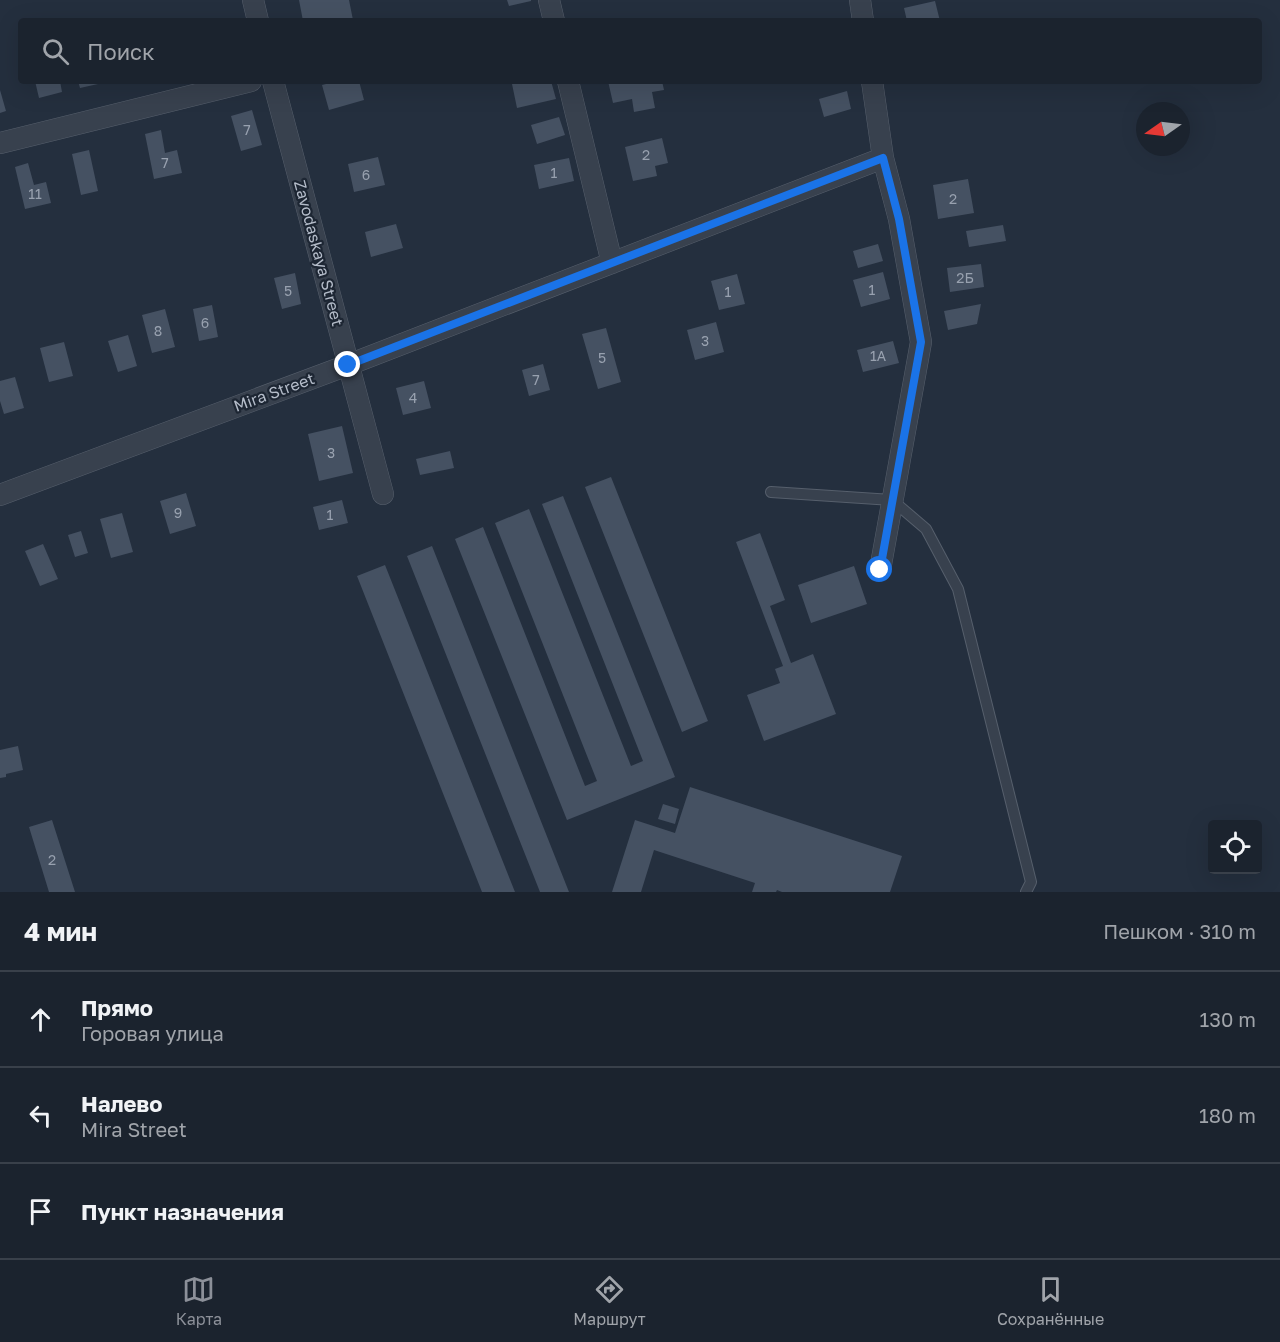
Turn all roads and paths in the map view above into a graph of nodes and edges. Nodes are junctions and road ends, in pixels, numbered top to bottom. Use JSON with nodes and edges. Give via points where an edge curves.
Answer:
{"nodes":[{"id":1,"x":253,"y":0,"type":"edge"},
{"id":2,"x":549,"y":0,"type":"edge"},
{"id":3,"x":860,"y":0,"type":"edge"},
{"id":4,"x":257,"y":18,"type":"edge"},
{"id":5,"x":553,"y":18,"type":"edge"},
{"id":6,"x":863,"y":18,"type":"edge"},
{"id":7,"x":239,"y":84,"type":"edge"},
{"id":8,"x":274,"y":84,"type":"edge"},
{"id":9,"x":569,"y":84,"type":"edge"},
{"id":10,"x":872,"y":84,"type":"edge"},
{"id":11,"x":0,"y":143,"type":"edge"},
{"id":12,"x":883,"y":158,"type":"junction"},
{"id":13,"x":612,"y":263,"type":"junction"},
{"id":14,"x":348,"y":365,"type":"junction"},
{"id":15,"x":771,"y":492,"type":"dead end"},
{"id":16,"x":382,"y":494,"type":"dead end"},
{"id":17,"x":0,"y":495,"type":"edge"},
{"id":18,"x":892,"y":500,"type":"junction"},
{"id":19,"x":880,"y":570,"type":"dead end"},
{"id":20,"x":1026,"y":892,"type":"edge"}],
"edges":[{"from":1,"to":4,"type":"street"},
{"from":2,"to":5,"type":"street"},
{"from":3,"to":6,"type":"street"},
{"from":7,"to":11,"type":"street"},
{"from":8,"to":14,"type":"street","name":"Zavodaskaya Street"},
{"from":9,"to":13,"type":"street"},
{"from":10,"to":12,"type":"street"},
{"from":12,"to":13,"type":"street","name":"Mira Street"},
{"from":12,"to":18,"type":"street","via":[[899,219],[921,342]]},
{"from":13,"to":14,"type":"street","name":"Mira Street"},
{"from":14,"to":16,"type":"street","name":"Zavodaskaya Street"},
{"from":14,"to":17,"type":"street","name":"Mira Street"},
{"from":15,"to":18,"type":"lane"},
{"from":18,"to":19,"type":"street"},
{"from":18,"to":20,"type":"lane","via":[[926,529],[958,589],[1031,882]]}]}
